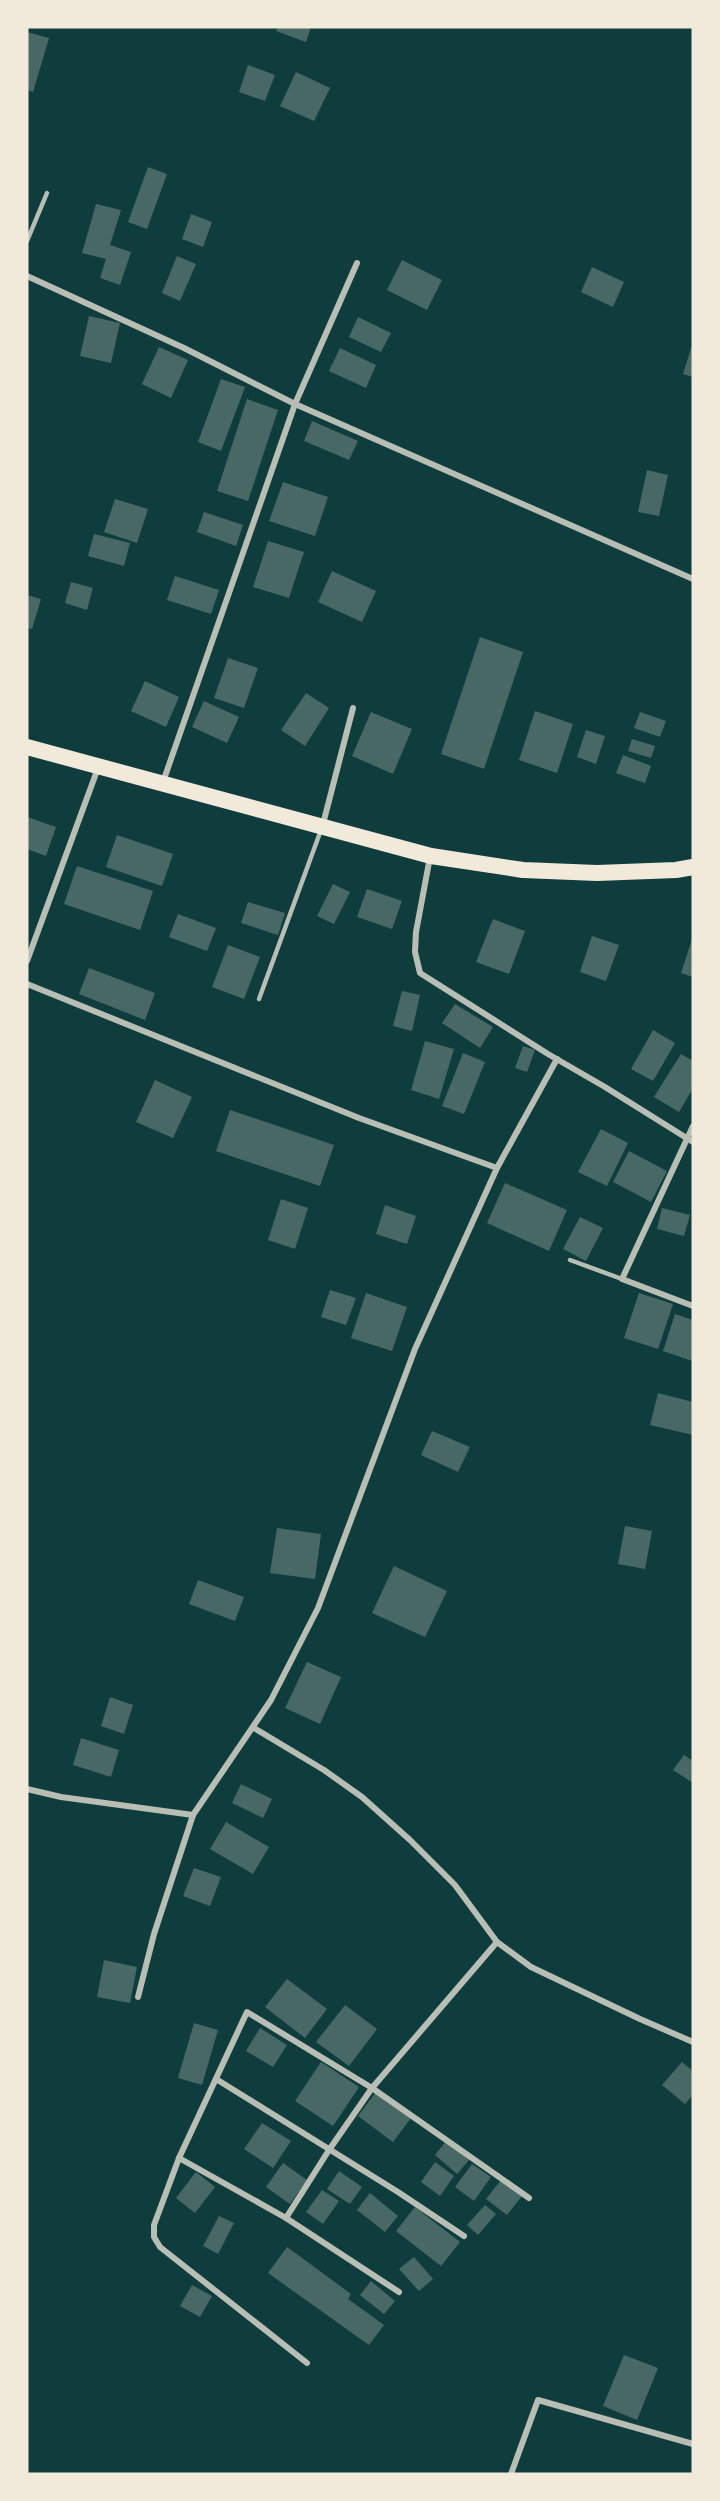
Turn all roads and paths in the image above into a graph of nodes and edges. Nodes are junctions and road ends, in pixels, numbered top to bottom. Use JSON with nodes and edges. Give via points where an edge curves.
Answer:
{"nodes":[{"id":1,"x":47,"y":193,"type":"dead end"},
{"id":2,"x":27,"y":241,"type":"edge"},
{"id":3,"x":357,"y":263,"type":"dead end"},
{"id":4,"x":27,"y":276,"type":"edge"},
{"id":5,"x":295,"y":404,"type":"junction"},
{"id":6,"x":693,"y":579,"type":"edge"},
{"id":7,"x":353,"y":708,"type":"dead end"},
{"id":8,"x":27,"y":747,"type":"edge"},
{"id":9,"x":98,"y":767,"type":"junction"},
{"id":10,"x":162,"y":785,"type":"junction"},
{"id":11,"x":322,"y":828,"type":"junction"},
{"id":12,"x":430,"y":856,"type":"junction"},
{"id":13,"x":693,"y":867,"type":"edge"},
{"id":14,"x":27,"y":961,"type":"edge"},
{"id":15,"x":27,"y":984,"type":"edge"},
{"id":16,"x":259,"y":999,"type":"dead end"},
{"id":17,"x":557,"y":1059,"type":"junction"},
{"id":18,"x":693,"y":1126,"type":"edge"},
{"id":19,"x":686,"y":1138,"type":"junction"},
{"id":20,"x":693,"y":1142,"type":"edge"},
{"id":21,"x":497,"y":1168,"type":"junction"},
{"id":22,"x":570,"y":1260,"type":"dead end"},
{"id":23,"x":622,"y":1279,"type":"junction"},
{"id":24,"x":693,"y":1306,"type":"edge"},
{"id":25,"x":254,"y":1728,"type":"junction"},
{"id":26,"x":27,"y":1789,"type":"edge"},
{"id":27,"x":193,"y":1815,"type":"junction"},
{"id":28,"x":497,"y":1942,"type":"junction"},
{"id":29,"x":138,"y":1996,"type":"dead end"},
{"id":30,"x":693,"y":2042,"type":"edge"},
{"id":31,"x":216,"y":2079,"type":"junction"},
{"id":32,"x":372,"y":2088,"type":"junction"},
{"id":33,"x":329,"y":2150,"type":"junction"},
{"id":34,"x":180,"y":2158,"type":"junction"},
{"id":35,"x":529,"y":2198,"type":"dead end"},
{"id":36,"x":286,"y":2218,"type":"junction"},
{"id":37,"x":464,"y":2236,"type":"dead end"},
{"id":38,"x":399,"y":2292,"type":"dead end"},
{"id":39,"x":307,"y":2363,"type":"dead end"},
{"id":40,"x":693,"y":2445,"type":"edge"},
{"id":41,"x":511,"y":2474,"type":"edge"}],
"edges":[{"from":1,"to":2,"type":"lane"},
{"from":3,"to":5,"type":"street"},
{"from":4,"to":5,"type":"street"},
{"from":5,"to":6,"type":"street"},
{"from":5,"to":10,"type":"street"},
{"from":7,"to":11,"type":"street"},
{"from":8,"to":9,"type":"highway"},
{"from":9,"to":10,"type":"highway"},
{"from":9,"to":14,"type":"street"},
{"from":10,"to":11,"type":"highway"},
{"from":11,"to":12,"type":"highway"},
{"from":11,"to":16,"type":"lane"},
{"from":12,"to":13,"type":"highway","via":[[523,870],[597,873]]},
{"from":12,"to":17,"type":"street","via":[[416,932],[420,973]]},
{"from":15,"to":21,"type":"street","via":[[359,1118]]},
{"from":17,"to":19,"type":"street"},
{"from":17,"to":21,"type":"street"},
{"from":18,"to":19,"type":"street"},
{"from":19,"to":20,"type":"street"},
{"from":19,"to":23,"type":"street"},
{"from":21,"to":25,"type":"street","via":[[415,1349],[318,1608]]},
{"from":22,"to":23,"type":"lane"},
{"from":23,"to":24,"type":"street"},
{"from":25,"to":27,"type":"street"},
{"from":25,"to":28,"type":"street","via":[[362,1797],[455,1885]]},
{"from":26,"to":27,"type":"street"},
{"from":27,"to":29,"type":"street"},
{"from":28,"to":30,"type":"street","via":[[531,1967]]},
{"from":28,"to":32,"type":"street"},
{"from":31,"to":32,"type":"street","via":[[247,2012]]},
{"from":31,"to":33,"type":"street"},
{"from":31,"to":34,"type":"street"},
{"from":32,"to":33,"type":"street"},
{"from":32,"to":35,"type":"street"},
{"from":33,"to":36,"type":"street"},
{"from":33,"to":37,"type":"street"},
{"from":34,"to":36,"type":"street"},
{"from":34,"to":39,"type":"street","via":[[154,2226],[154,2237],[160,2247]]},
{"from":36,"to":38,"type":"street"},
{"from":40,"to":41,"type":"street","via":[[538,2400]]}]}
